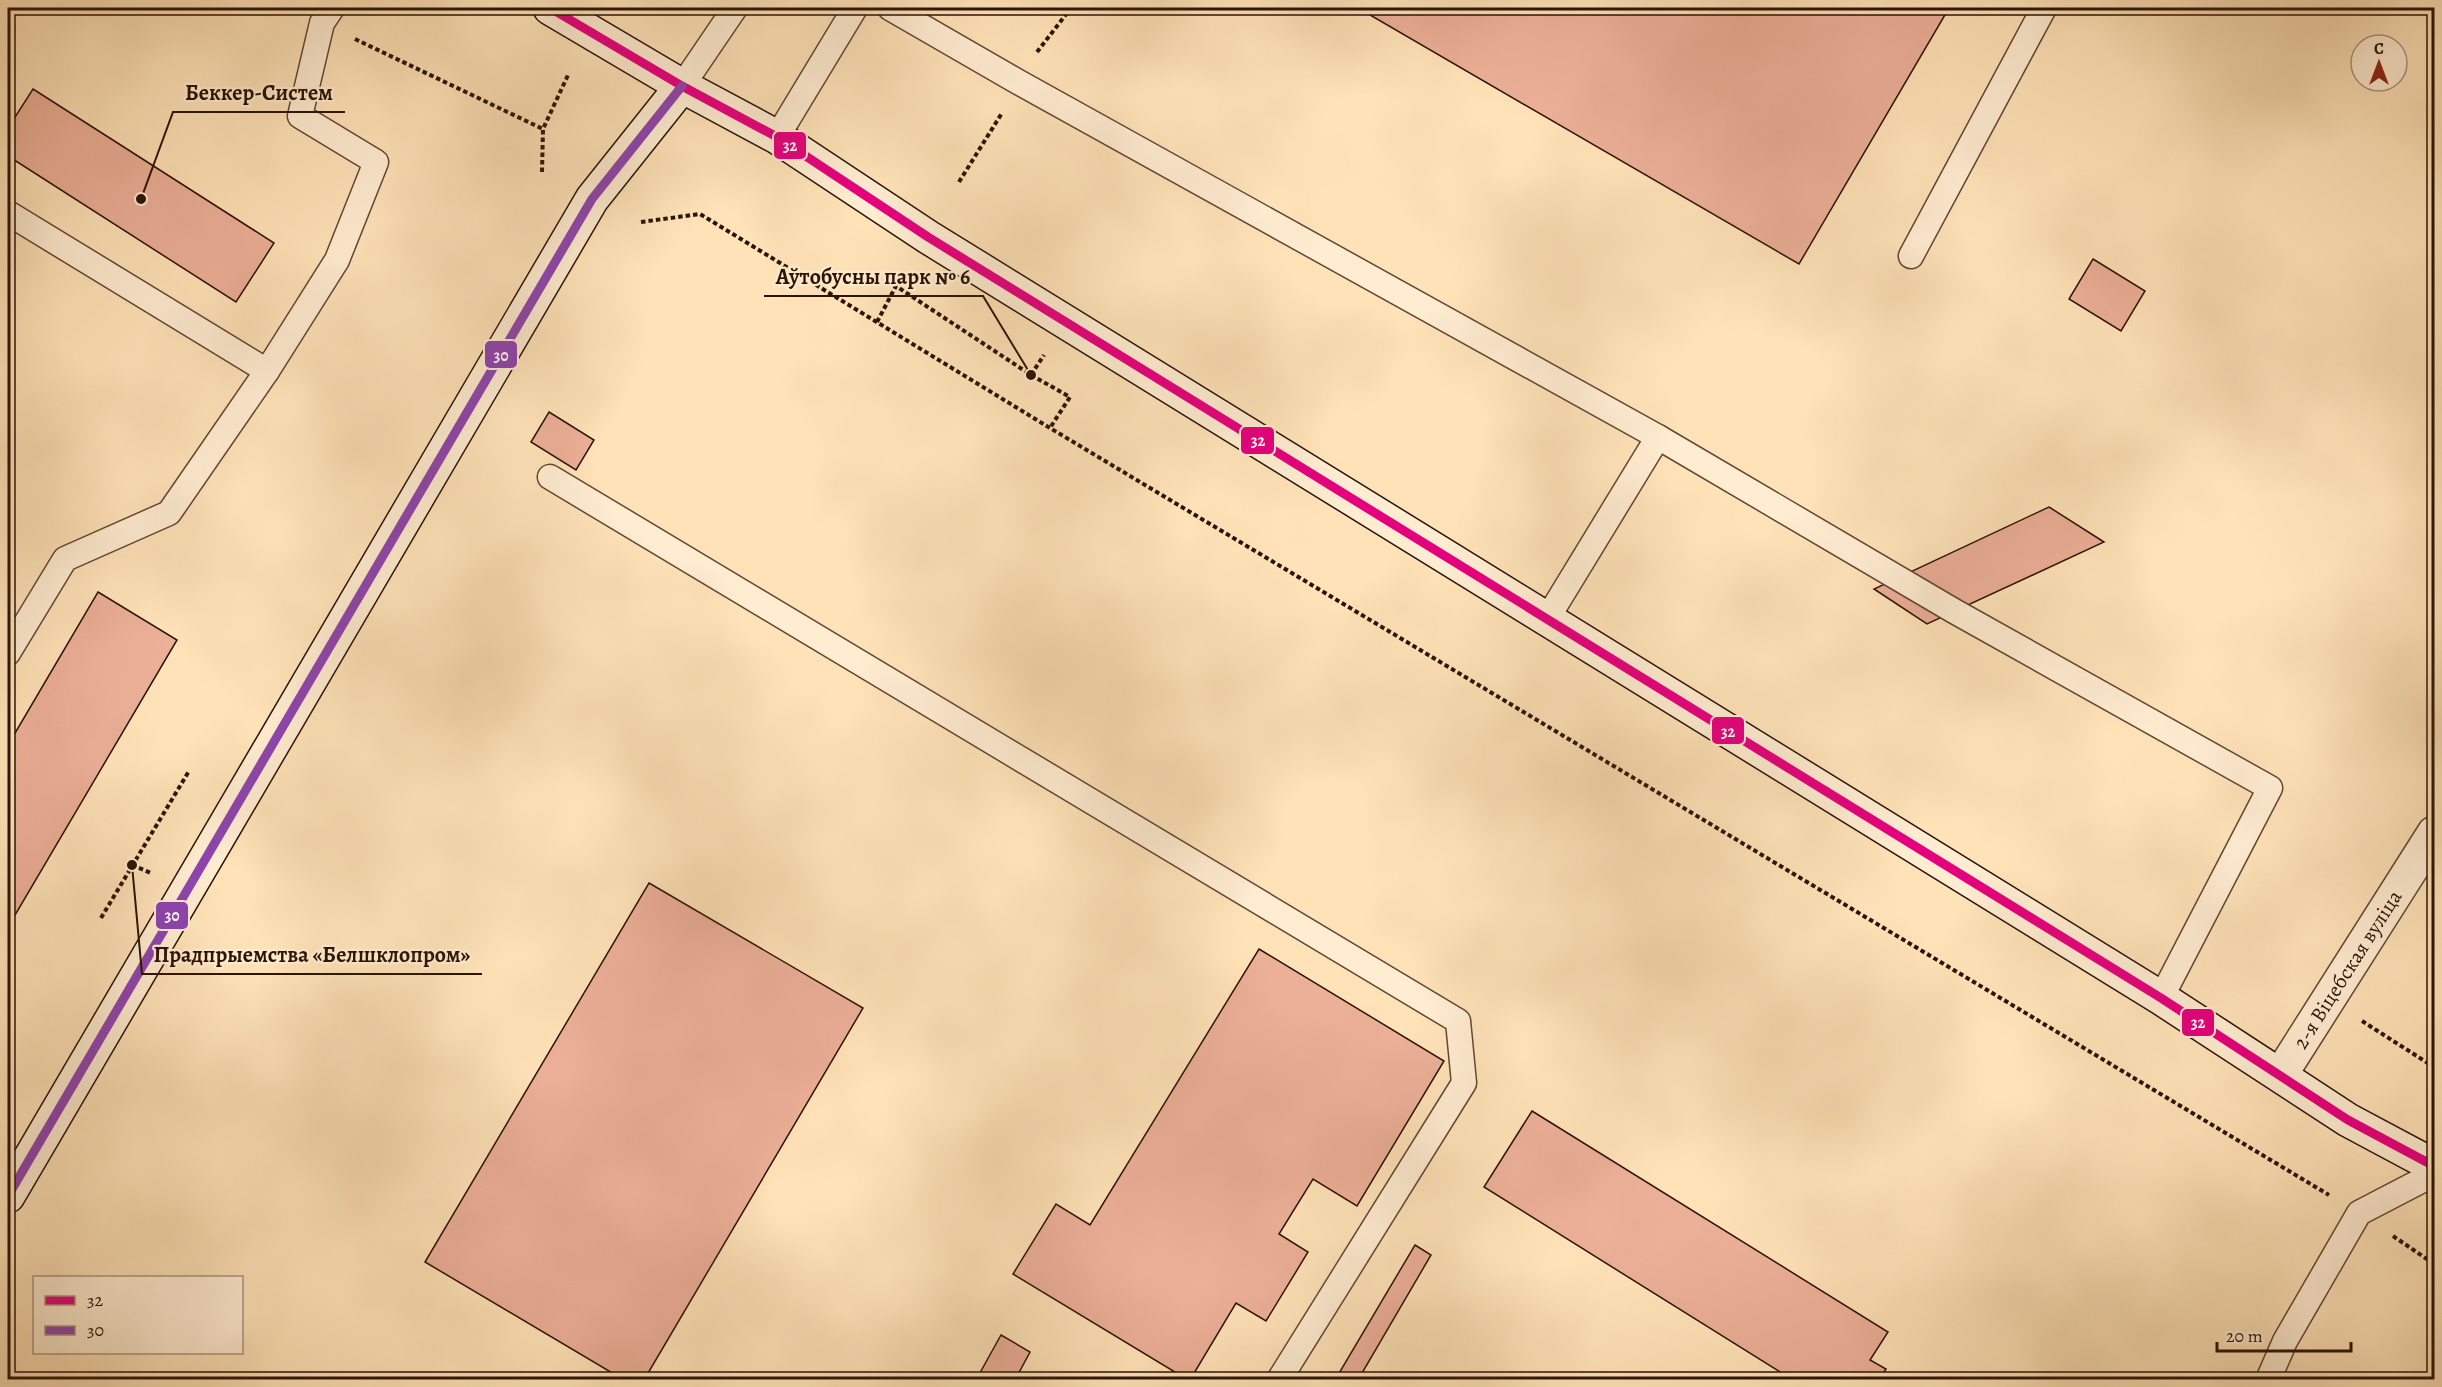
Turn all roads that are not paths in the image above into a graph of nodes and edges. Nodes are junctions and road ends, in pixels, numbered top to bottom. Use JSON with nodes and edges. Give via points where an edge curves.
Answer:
{"nodes":[{"id":1,"x":550,"y":8,"type":"edge"},
{"id":2,"x":735,"y":8,"type":"edge"},
{"id":3,"x":855,"y":8,"type":"edge"},
{"id":4,"x":890,"y":8,"type":"edge"},
{"id":5,"x":2044,"y":8,"type":"edge"},
{"id":6,"x":327,"y":15,"type":"edge"},
{"id":7,"x":682,"y":86,"type":"junction"},
{"id":8,"x":777,"y":137,"type":"junction"},
{"id":9,"x":8,"y":213,"type":"edge"},
{"id":10,"x":1911,"y":256,"type":"dead end"},
{"id":11,"x":267,"y":371,"type":"junction"},
{"id":12,"x":1658,"y":437,"type":"junction"},
{"id":13,"x":550,"y":477,"type":"dead end"},
{"id":14,"x":1547,"y":619,"type":"junction"},
{"id":15,"x":8,"y":653,"type":"edge"},
{"id":16,"x":2434,"y":833,"type":"edge"},
{"id":17,"x":2161,"y":998,"type":"junction"},
{"id":18,"x":2281,"y":1074,"type":"junction"},
{"id":19,"x":2434,"y":1166,"type":"edge"},
{"id":20,"x":2434,"y":1174,"type":"edge"},
{"id":21,"x":8,"y":1196,"type":"edge"},
{"id":22,"x":1279,"y":1380,"type":"edge"},
{"id":23,"x":2268,"y":1380,"type":"edge"}],
"edges":[{"from":1,"to":7,"type":"main road"},
{"from":2,"to":7,"type":"lane"},
{"from":3,"to":8,"type":"lane"},
{"from":4,"to":12,"type":"lane"},
{"from":5,"to":10,"type":"lane"},
{"from":6,"to":11,"type":"lane","via":[[300,116],[376,162],[337,260]]},
{"from":7,"to":8,"type":"main road"},
{"from":7,"to":21,"type":"main road","via":[[592,199]]},
{"from":8,"to":14,"type":"main road","via":[[928,237]]},
{"from":9,"to":11,"type":"lane"},
{"from":11,"to":15,"type":"lane","via":[[169,513],[65,559]]},
{"from":12,"to":14,"type":"lane"},
{"from":12,"to":17,"type":"lane","via":[[1954,611],[2270,789]]},
{"from":13,"to":22,"type":"lane","via":[[1458,1021],[1464,1083]]},
{"from":14,"to":17,"type":"main road"},
{"from":16,"to":18,"type":"main road","name":"2-я Віцебская вуліца"},
{"from":17,"to":18,"type":"main road"},
{"from":18,"to":19,"type":"main road","via":[[2348,1120]]},
{"from":20,"to":23,"type":"lane","via":[[2359,1213],[2285,1341]]}]}
